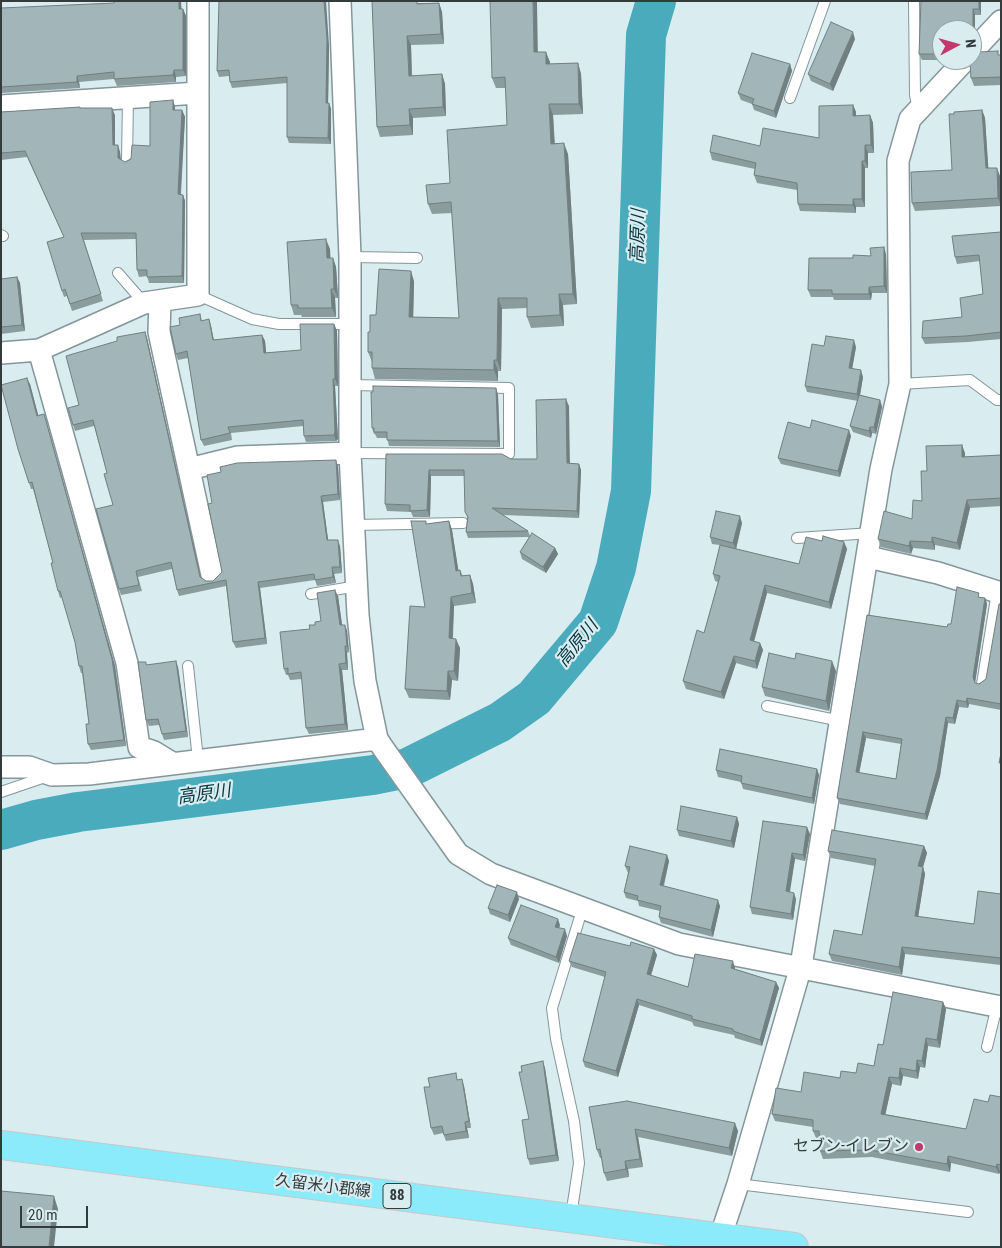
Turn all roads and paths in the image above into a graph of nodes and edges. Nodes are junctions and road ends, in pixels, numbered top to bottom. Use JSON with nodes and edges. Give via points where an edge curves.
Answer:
{"nodes":[{"id":1,"x":198,"y":1,"type":"edge"},
{"id":2,"x":340,"y":1,"type":"edge"},
{"id":3,"x":825,"y":1,"type":"edge"},
{"id":4,"x":914,"y":1,"type":"edge"},
{"id":5,"x":999,"y":24,"type":"edge"},
{"id":6,"x":982,"y":42,"type":"edge"},
{"id":7,"x":956,"y":70,"type":"edge"},
{"id":8,"x":198,"y":93,"type":"junction"},
{"id":9,"x":128,"y":98,"type":"junction"},
{"id":10,"x":790,"y":98,"type":"dead end"},
{"id":11,"x":1,"y":106,"type":"edge"},
{"id":12,"x":918,"y":110,"type":"junction"},
{"id":13,"x":127,"y":162,"type":"edge"},
{"id":14,"x":350,"y":257,"type":"junction"},
{"id":15,"x":417,"y":258,"type":"dead end"},
{"id":16,"x":118,"y":273,"type":"dead end"},
{"id":17,"x":198,"y":295,"type":"junction"},
{"id":18,"x":152,"y":302,"type":"junction"},
{"id":19,"x":351,"y":324,"type":"junction"},
{"id":20,"x":39,"y":350,"type":"junction"},
{"id":21,"x":1,"y":353,"type":"edge"},
{"id":22,"x":900,"y":384,"type":"junction"},
{"id":23,"x":350,"y":385,"type":"junction"},
{"id":24,"x":1001,"y":400,"type":"edge"},
{"id":25,"x":350,"y":453,"type":"junction"},
{"id":26,"x":189,"y":469,"type":"junction"},
{"id":27,"x":462,"y":523,"type":"dead end"},
{"id":28,"x":354,"y":525,"type":"junction"},
{"id":29,"x":872,"y":532,"type":"junction"},
{"id":30,"x":797,"y":538,"type":"dead end"},
{"id":31,"x":868,"y":557,"type":"junction"},
{"id":32,"x":212,"y":575,"type":"dead end"},
{"id":33,"x":357,"y":586,"type":"junction"},
{"id":34,"x":999,"y":593,"type":"edge"},
{"id":35,"x":311,"y":594,"type":"dead end"},
{"id":36,"x":188,"y":666,"type":"dead end"},
{"id":37,"x":982,"y":684,"type":"edge"},
{"id":38,"x":767,"y":706,"type":"edge"},
{"id":39,"x":841,"y":720,"type":"junction"},
{"id":40,"x":380,"y":743,"type":"junction"},
{"id":41,"x":198,"y":760,"type":"junction"},
{"id":42,"x":172,"y":763,"type":"junction"},
{"id":43,"x":1,"y":767,"type":"edge"},
{"id":44,"x":52,"y":775,"type":"junction"},
{"id":45,"x":1,"y":792,"type":"edge"},
{"id":46,"x":583,"y":907,"type":"junction"},
{"id":47,"x":801,"y":966,"type":"junction"},
{"id":48,"x":999,"y":1007,"type":"edge"},
{"id":49,"x":987,"y":1047,"type":"dead end"},
{"id":50,"x":1,"y":1145,"type":"edge"},
{"id":51,"x":738,"y":1184,"type":"junction"},
{"id":52,"x":968,"y":1212,"type":"dead end"},
{"id":53,"x":571,"y":1218,"type":"junction"},
{"id":54,"x":720,"y":1238,"type":"junction"},
{"id":55,"x":794,"y":1247,"type":"edge"}],
"edges":[{"from":1,"to":8,"type":"street"},
{"from":2,"to":14,"type":"street"},
{"from":3,"to":10,"type":"lane"},
{"from":4,"to":12,"type":"lane"},
{"from":5,"to":6,"type":"street"},
{"from":7,"to":12,"type":"street"},
{"from":8,"to":9,"type":"street"},
{"from":8,"to":17,"type":"street"},
{"from":9,"to":11,"type":"street"},
{"from":9,"to":13,"type":"lane"},
{"from":12,"to":22,"type":"street","via":[[910,119],[898,161]]},
{"from":14,"to":15,"type":"lane"},
{"from":14,"to":19,"type":"street"},
{"from":16,"to":18,"type":"lane"},
{"from":17,"to":18,"type":"street"},
{"from":17,"to":19,"type":"lane","via":[[252,319],[279,324]]},
{"from":18,"to":20,"type":"street"},
{"from":18,"to":26,"type":"street"},
{"from":19,"to":23,"type":"street"},
{"from":20,"to":21,"type":"street"},
{"from":20,"to":42,"type":"street","via":[[127,663],[139,747]]},
{"from":22,"to":24,"type":"lane","via":[[970,380]]},
{"from":22,"to":29,"type":"street","via":[[881,469]]},
{"from":23,"to":25,"type":"street"},
{"from":23,"to":25,"type":"lane","via":[[509,388],[509,454]]},
{"from":25,"to":26,"type":"street","via":[[238,457]]},
{"from":25,"to":28,"type":"street"},
{"from":26,"to":32,"type":"street"},
{"from":27,"to":28,"type":"lane"},
{"from":28,"to":33,"type":"street"},
{"from":29,"to":30,"type":"lane"},
{"from":29,"to":31,"type":"street"},
{"from":31,"to":34,"type":"street","via":[[938,573]]},
{"from":31,"to":39,"type":"street"},
{"from":33,"to":35,"type":"lane"},
{"from":33,"to":40,"type":"street","via":[[365,681]]},
{"from":34,"to":37,"type":"lane"},
{"from":36,"to":41,"type":"lane"},
{"from":38,"to":39,"type":"lane"},
{"from":39,"to":47,"type":"street"},
{"from":40,"to":41,"type":"street"},
{"from":40,"to":46,"type":"street","via":[[458,854],[491,874]]},
{"from":41,"to":42,"type":"street"},
{"from":42,"to":44,"type":"street","via":[[89,774]]},
{"from":43,"to":44,"type":"street","via":[[29,767]]},
{"from":44,"to":45,"type":"lane"},
{"from":46,"to":47,"type":"street","via":[[679,944]]},
{"from":46,"to":53,"type":"lane","via":[[552,1008],[579,1163]]},
{"from":47,"to":48,"type":"street"},
{"from":47,"to":51,"type":"street"},
{"from":48,"to":49,"type":"lane"},
{"from":50,"to":53,"type":"main road","name":"久留米小郡線","number":"88"},
{"from":51,"to":52,"type":"lane"},
{"from":51,"to":54,"type":"street"},
{"from":53,"to":54,"type":"main road","name":"久留米小郡線","number":"88"},
{"from":54,"to":55,"type":"main road","name":"久留米小郡線","number":"88"}]}
